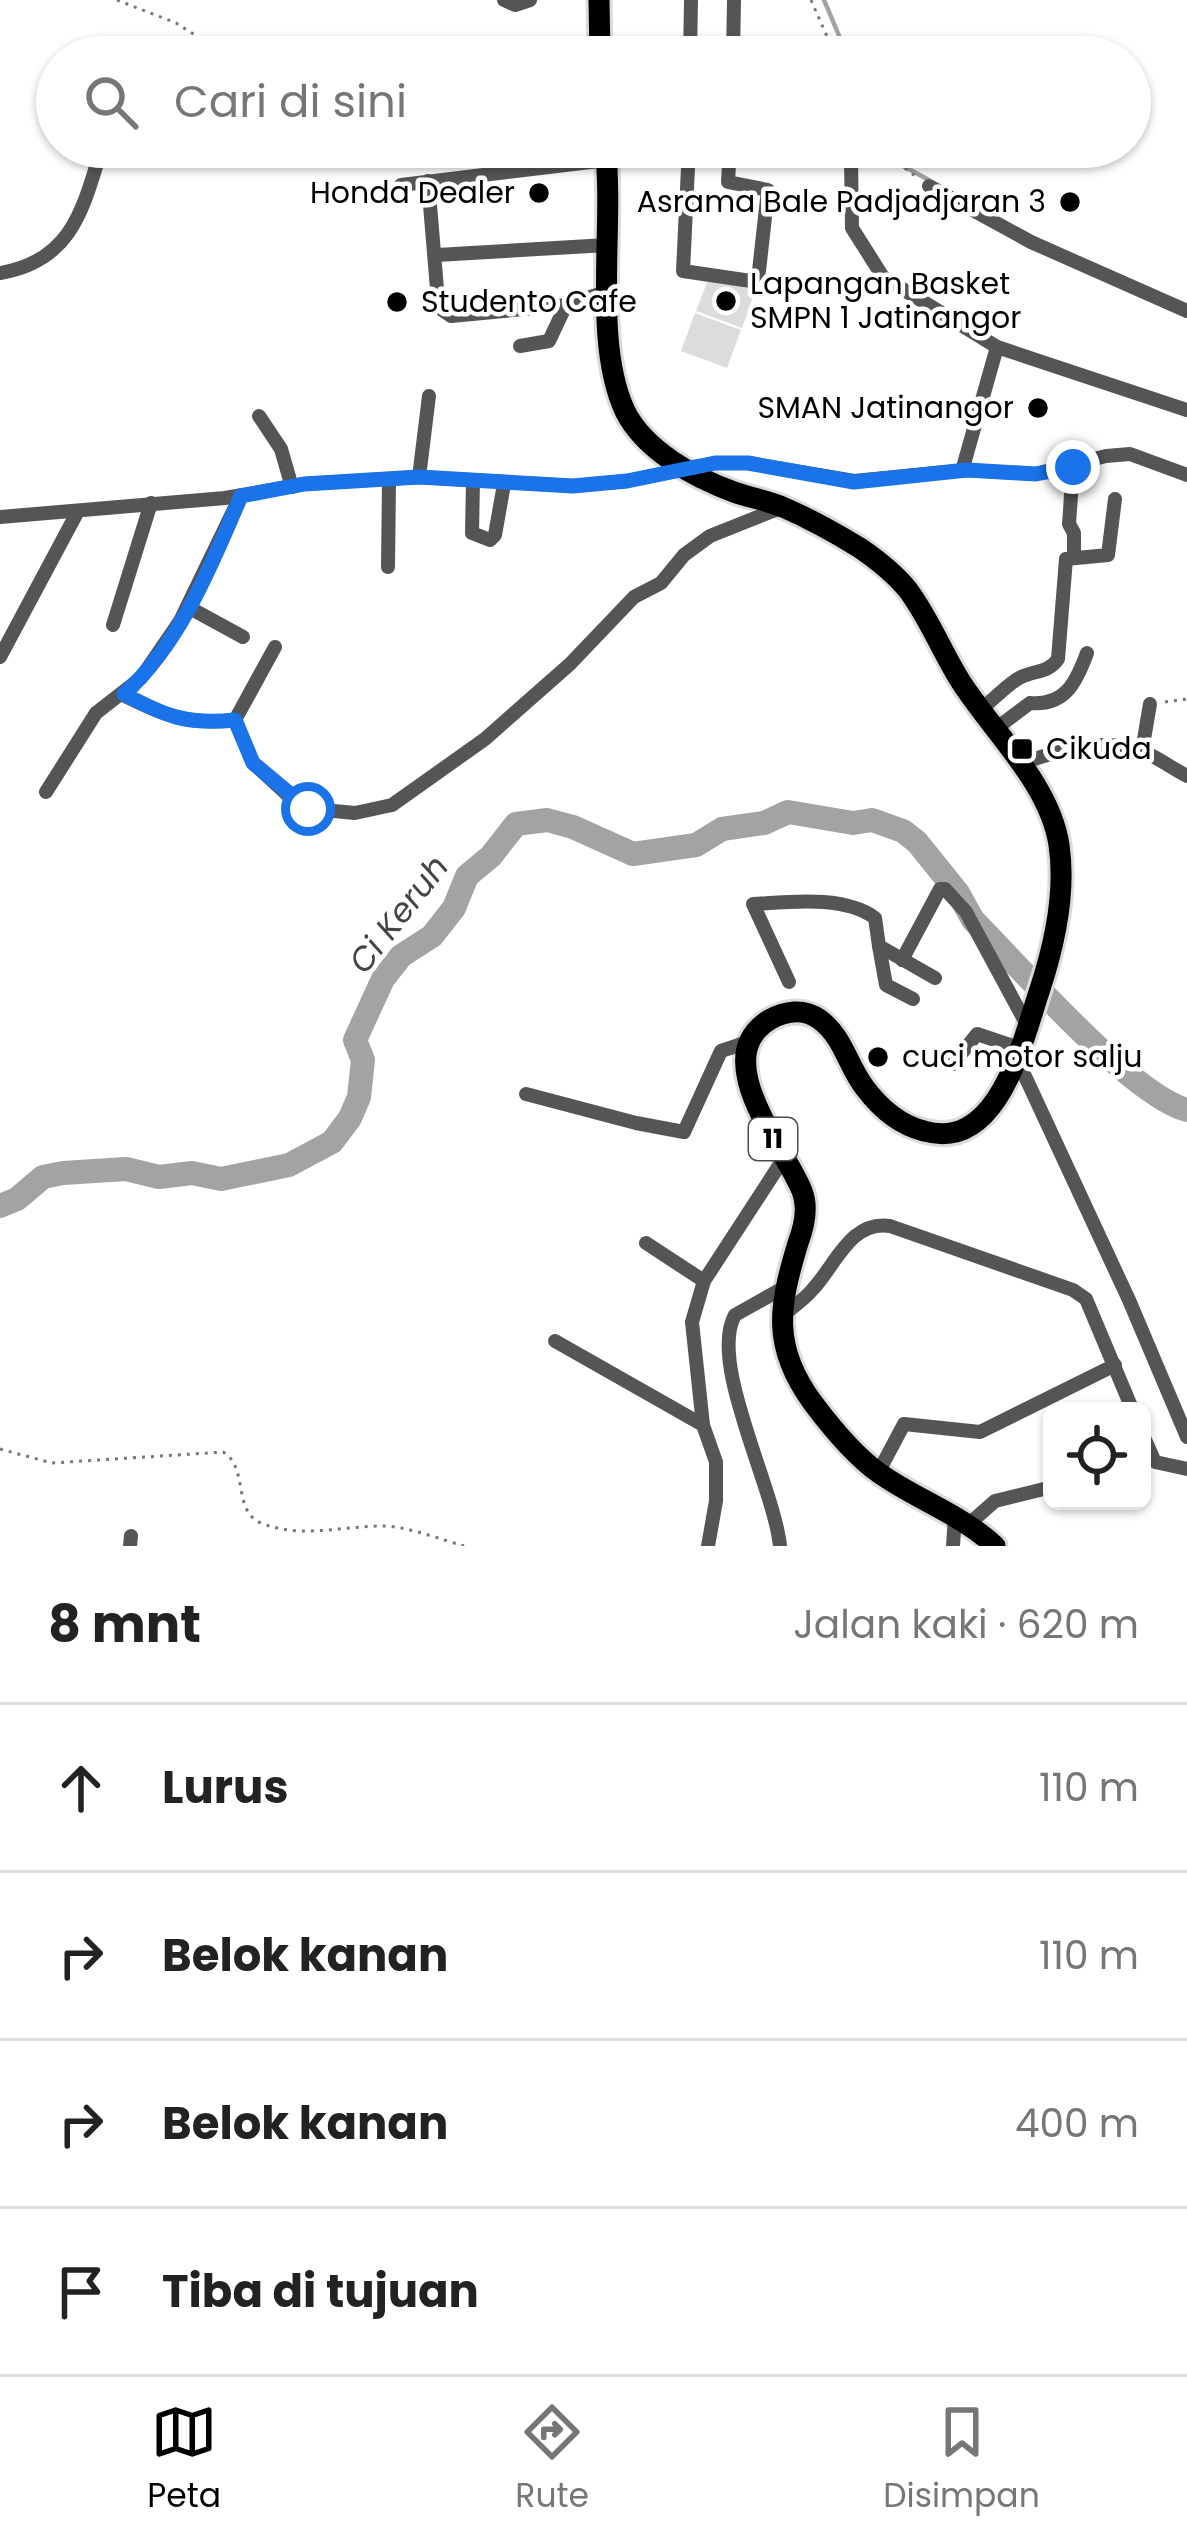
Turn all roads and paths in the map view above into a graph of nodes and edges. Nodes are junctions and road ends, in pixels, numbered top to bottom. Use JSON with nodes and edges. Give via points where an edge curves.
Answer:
{"nodes":[{"id":1,"x":117,"y":0,"type":"edge"},
{"id":2,"x":504,"y":0,"type":"edge"},
{"id":3,"x":530,"y":0,"type":"edge"},
{"id":4,"x":599,"y":0,"type":"edge"},
{"id":5,"x":691,"y":0,"type":"edge"},
{"id":6,"x":734,"y":0,"type":"edge"},
{"id":7,"x":811,"y":0,"type":"edge"},
{"id":8,"x":194,"y":36,"type":"edge"},
{"id":9,"x":600,"y":36,"type":"edge"},
{"id":10,"x":690,"y":36,"type":"edge"},
{"id":11,"x":733,"y":36,"type":"edge"},
{"id":12,"x":827,"y":36,"type":"edge"},
{"id":13,"x":95,"y":168,"type":"edge"},
{"id":14,"x":521,"y":168,"type":"edge"},
{"id":15,"x":606,"y":168,"type":"edge"},
{"id":16,"x":688,"y":168,"type":"edge"},
{"id":17,"x":729,"y":168,"type":"edge"},
{"id":18,"x":851,"y":168,"type":"edge"},
{"id":19,"x":905,"y":168,"type":"edge"},
{"id":20,"x":428,"y":181,"type":"junction"},
{"id":21,"x":401,"y":185,"type":"dead end"},
{"id":22,"x":929,"y":186,"type":"joint"},
{"id":23,"x":607,"y":245,"type":"junction"},
{"id":24,"x":437,"y":255,"type":"junction"},
{"id":25,"x":0,"y":273,"type":"edge"},
{"id":26,"x":609,"y":291,"type":"junction"},
{"id":27,"x":566,"y":305,"type":"junction"},
{"id":28,"x":1187,"y":310,"type":"edge"},
{"id":29,"x":520,"y":346,"type":"dead end"},
{"id":30,"x":997,"y":347,"type":"junction"},
{"id":31,"x":429,"y":396,"type":"dead end"},
{"id":32,"x":1187,"y":410,"type":"edge"},
{"id":33,"x":259,"y":416,"type":"dead end"},
{"id":34,"x":1187,"y":453,"type":"edge"},
{"id":35,"x":683,"y":467,"type":"junction"},
{"id":36,"x":1073,"y":467,"type":"junction"},
{"id":37,"x":962,"y":471,"type":"junction"},
{"id":38,"x":1184,"y":473,"type":"edge"},
{"id":39,"x":419,"y":477,"type":"junction"},
{"id":40,"x":389,"y":481,"type":"junction"},
{"id":41,"x":473,"y":481,"type":"junction"},
{"id":42,"x":504,"y":484,"type":"junction"},
{"id":43,"x":292,"y":487,"type":"junction"},
{"id":44,"x":241,"y":496,"type":"junction"},
{"id":45,"x":1115,"y":499,"type":"dead end"},
{"id":46,"x":152,"y":503,"type":"junction"},
{"id":47,"x":783,"y":507,"type":"junction"},
{"id":48,"x":78,"y":511,"type":"junction"},
{"id":49,"x":0,"y":517,"type":"edge"},
{"id":50,"x":1074,"y":558,"type":"junction"},
{"id":51,"x":388,"y":567,"type":"dead end"},
{"id":52,"x":188,"y":607,"type":"junction"},
{"id":53,"x":113,"y":625,"type":"dead end"},
{"id":54,"x":243,"y":637,"type":"dead end"},
{"id":55,"x":275,"y":646,"type":"dead end"},
{"id":56,"x":1087,"y":653,"type":"dead end"},
{"id":57,"x":0,"y":657,"type":"edge"},
{"id":58,"x":124,"y":694,"type":"junction"},
{"id":59,"x":1150,"y":704,"type":"dead end"},
{"id":60,"x":979,"y":710,"type":"junction"},
{"id":61,"x":235,"y":720,"type":"junction"},
{"id":62,"x":994,"y":730,"type":"junction"},
{"id":63,"x":1142,"y":751,"type":"junction"},
{"id":64,"x":1019,"y":764,"type":"junction"},
{"id":65,"x":1187,"y":776,"type":"edge"},
{"id":66,"x":46,"y":792,"type":"dead end"},
{"id":67,"x":879,"y":946,"type":"junction"},
{"id":68,"x":902,"y":960,"type":"junction"},
{"id":69,"x":935,"y":978,"type":"dead end"},
{"id":70,"x":789,"y":982,"type":"dead end"},
{"id":71,"x":914,"y":999,"type":"dead end"},
{"id":72,"x":1028,"y":1022,"type":"junction"},
{"id":73,"x":751,"y":1041,"type":"junction"},
{"id":74,"x":1017,"y":1052,"type":"junction"},
{"id":75,"x":953,"y":1064,"type":"dead end"},
{"id":76,"x":526,"y":1094,"type":"dead end"},
{"id":77,"x":784,"y":1158,"type":"junction"},
{"id":78,"x":646,"y":1243,"type":"dead end"},
{"id":79,"x":704,"y":1281,"type":"junction"},
{"id":80,"x":785,"y":1288,"type":"junction"},
{"id":81,"x":779,"y":1318,"type":"junction"},
{"id":82,"x":555,"y":1341,"type":"dead end"},
{"id":83,"x":1115,"y":1364,"type":"junction"},
{"id":84,"x":1130,"y":1402,"type":"edge"},
{"id":85,"x":703,"y":1425,"type":"junction"},
{"id":86,"x":1187,"y":1437,"type":"edge"},
{"id":87,"x":0,"y":1449,"type":"edge"},
{"id":88,"x":1151,"y":1453,"type":"edge"},
{"id":89,"x":1187,"y":1469,"type":"edge"},
{"id":90,"x":878,"y":1473,"type":"junction"},
{"id":91,"x":1043,"y":1489,"type":"edge"},
{"id":92,"x":962,"y":1520,"type":"junction"},
{"id":93,"x":464,"y":1546,"type":"edge"},
{"id":94,"x":708,"y":1546,"type":"edge"},
{"id":95,"x":780,"y":1546,"type":"edge"},
{"id":96,"x":953,"y":1546,"type":"edge"},
{"id":97,"x":995,"y":1546,"type":"edge"}],
"edges":[{"from":1,"to":8,"type":"path"},
{"from":2,"to":3,"type":"street"},
{"from":4,"to":9,"type":"highway"},
{"from":5,"to":10,"type":"street"},
{"from":6,"to":11,"type":"street"},
{"from":7,"to":12,"type":"path"},
{"from":13,"to":25,"type":"street","via":[[64,241],[25,269]]},
{"from":14,"to":20,"type":"street"},
{"from":15,"to":23,"type":"highway"},
{"from":16,"to":17,"type":"street","via":[[683,271],[751,280],[759,271],[769,190],[728,182]]},
{"from":18,"to":30,"type":"street","via":[[852,228],[873,267]]},
{"from":19,"to":22,"type":"path"},
{"from":20,"to":21,"type":"street"},
{"from":20,"to":24,"type":"street"},
{"from":22,"to":28,"type":"street","via":[[1031,242]]},
{"from":23,"to":24,"type":"street"},
{"from":23,"to":26,"type":"highway"},
{"from":24,"to":27,"type":"street","via":[[438,301],[451,316]]},
{"from":26,"to":27,"type":"street"},
{"from":26,"to":35,"type":"highway","via":[[613,361],[627,415]]},
{"from":27,"to":29,"type":"street","via":[[549,341]]},
{"from":30,"to":32,"type":"street"},
{"from":30,"to":37,"type":"street"},
{"from":31,"to":39,"type":"street"},
{"from":33,"to":43,"type":"street","via":[[281,449]]},
{"from":34,"to":38,"type":"street"},
{"from":35,"to":37,"type":"street","via":[[748,463],[854,482]]},
{"from":35,"to":42,"type":"street","via":[[604,484]]},
{"from":35,"to":47,"type":"highway"},
{"from":36,"to":37,"type":"street"},
{"from":36,"to":38,"type":"street","via":[[1130,454]]},
{"from":36,"to":50,"type":"street"},
{"from":39,"to":40,"type":"street"},
{"from":39,"to":41,"type":"street"},
{"from":40,"to":43,"type":"street"},
{"from":40,"to":51,"type":"street"},
{"from":41,"to":42,"type":"street"},
{"from":41,"to":42,"type":"street","via":[[472,533],[490,540]]},
{"from":43,"to":44,"type":"street"},
{"from":44,"to":46,"type":"street"},
{"from":44,"to":52,"type":"street"},
{"from":45,"to":50,"type":"street","via":[[1108,555]]},
{"from":46,"to":48,"type":"street"},
{"from":46,"to":53,"type":"street"},
{"from":47,"to":60,"type":"highway","via":[[861,549],[904,586]]},
{"from":47,"to":61,"type":"street","via":[[684,555],[485,739],[392,805],[355,813],[302,808],[253,763]]},
{"from":48,"to":49,"type":"street"},
{"from":48,"to":57,"type":"street"},
{"from":50,"to":60,"type":"street","via":[[1065,560],[1058,659],[1050,670],[1014,680]]},
{"from":52,"to":54,"type":"street"},
{"from":52,"to":58,"type":"street"},
{"from":55,"to":61,"type":"street"},
{"from":56,"to":62,"type":"street","via":[[1063,697],[1030,703]]},
{"from":58,"to":61,"type":"street","via":[[169,718]]},
{"from":58,"to":66,"type":"street","via":[[96,713]]},
{"from":59,"to":63,"type":"street"},
{"from":60,"to":62,"type":"highway"},
{"from":62,"to":64,"type":"highway"},
{"from":63,"to":64,"type":"street","via":[[1069,749]]},
{"from":63,"to":65,"type":"street"},
{"from":64,"to":72,"type":"highway","via":[[1059,842],[1048,964]]},
{"from":67,"to":68,"type":"street"},
{"from":67,"to":70,"type":"street","via":[[875,918],[860,909],[753,904]]},
{"from":67,"to":71,"type":"street","via":[[886,985]]},
{"from":68,"to":69,"type":"street"},
{"from":68,"to":72,"type":"street","via":[[945,889]]},
{"from":72,"to":74,"type":"highway"},
{"from":73,"to":74,"type":"highway","via":[[768,1021],[809,1013],[840,1039],[854,1073],[890,1114],[949,1135],[986,1113]]},
{"from":73,"to":76,"type":"street","via":[[721,1051],[684,1132]]},
{"from":73,"to":77,"type":"highway","number":"11","via":[[751,1094]]},
{"from":74,"to":75,"type":"street","via":[[977,1034]]},
{"from":74,"to":86,"type":"street"},
{"from":77,"to":79,"type":"street"},
{"from":77,"to":80,"type":"highway","number":"11","via":[[806,1210]]},
{"from":78,"to":79,"type":"street"},
{"from":79,"to":85,"type":"street","via":[[692,1322]]},
{"from":80,"to":81,"type":"highway","number":"11"},
{"from":80,"to":95,"type":"street","via":[[734,1315],[727,1336],[728,1373]]},
{"from":81,"to":83,"type":"street","via":[[812,1292],[852,1238],[879,1224],[1073,1290],[1086,1299]]},
{"from":81,"to":90,"type":"highway","number":"11","via":[[811,1400]]},
{"from":82,"to":85,"type":"street"},
{"from":83,"to":84,"type":"street"},
{"from":83,"to":90,"type":"street","via":[[980,1432],[904,1424]]},
{"from":85,"to":94,"type":"street","via":[[716,1462]]},
{"from":87,"to":93,"type":"path","via":[[52,1463],[223,1452],[237,1465],[249,1514],[259,1522],[312,1532],[386,1525]]},
{"from":88,"to":89,"type":"street","via":[[1155,1462]]},
{"from":90,"to":92,"type":"highway","number":"11"},
{"from":91,"to":92,"type":"street","via":[[995,1501]]},
{"from":92,"to":96,"type":"street"},
{"from":92,"to":97,"type":"highway","number":"11"}]}
